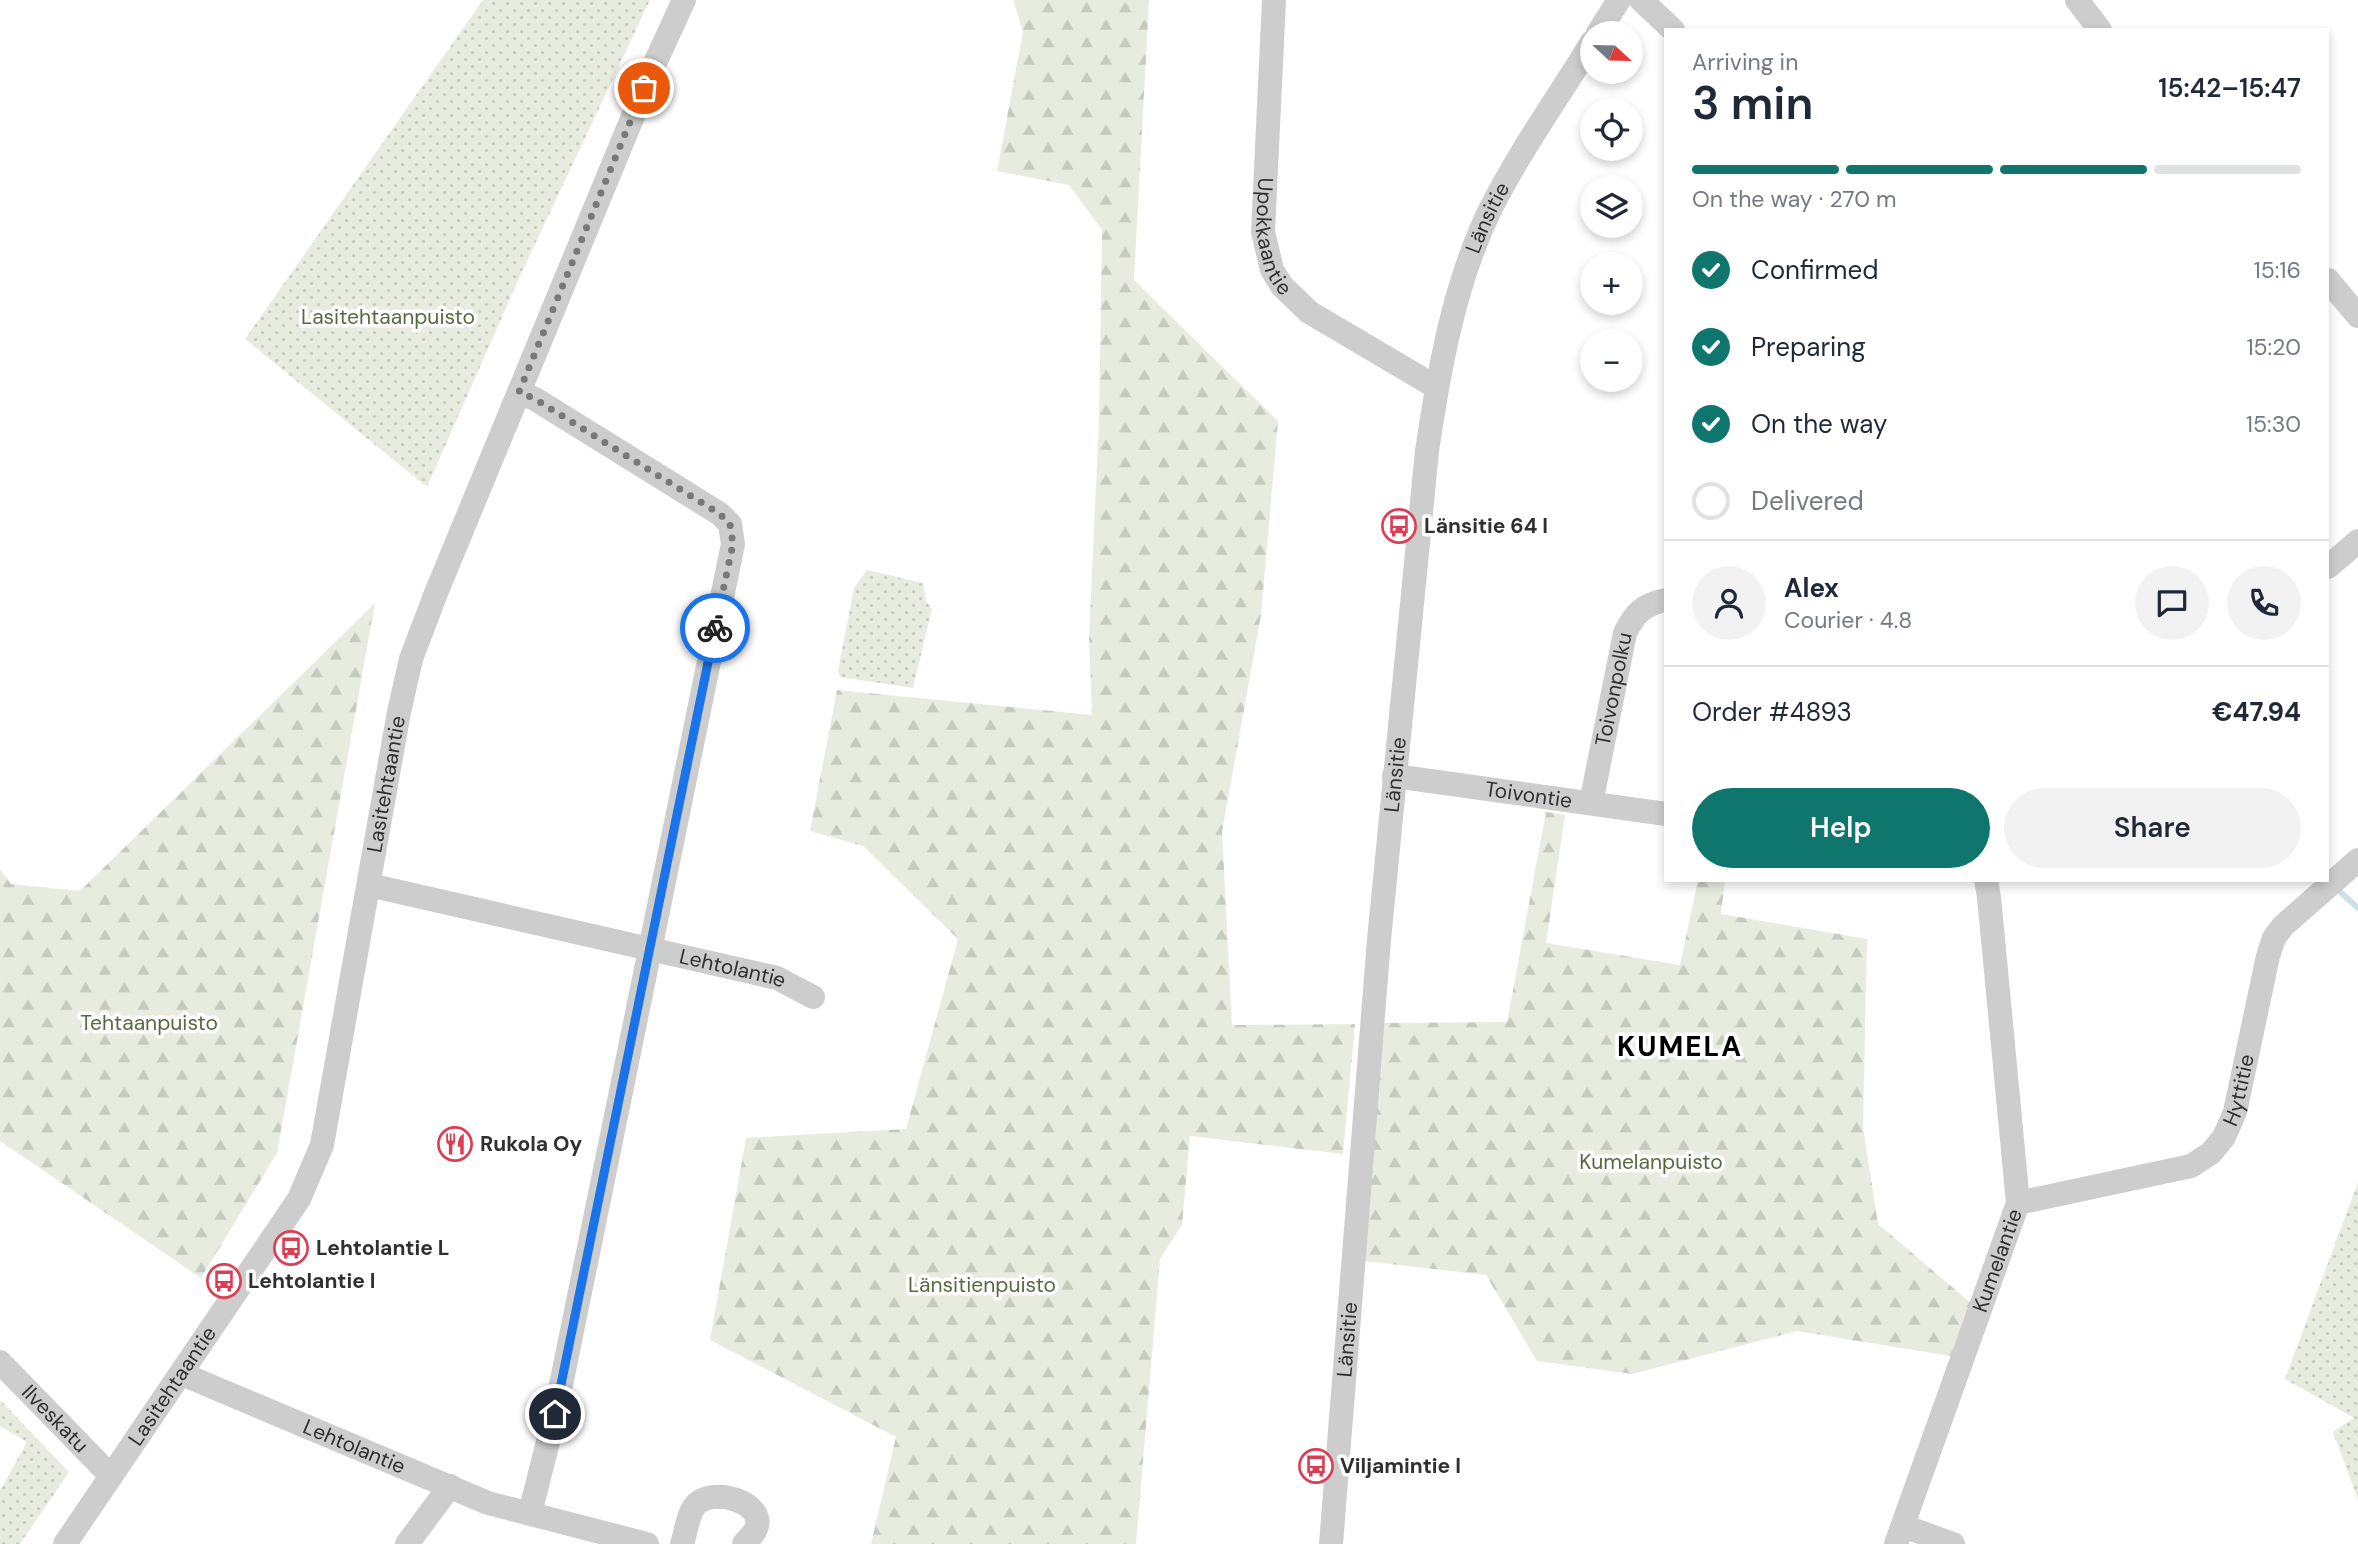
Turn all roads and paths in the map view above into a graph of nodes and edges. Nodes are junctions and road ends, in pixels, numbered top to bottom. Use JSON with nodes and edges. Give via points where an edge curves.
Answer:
{"nodes":[{"id":1,"x":684,"y":0,"type":"edge"},
{"id":2,"x":1274,"y":0,"type":"edge"},
{"id":3,"x":1619,"y":0,"type":"edge"},
{"id":4,"x":1641,"y":0,"type":"edge"},
{"id":5,"x":2077,"y":0,"type":"edge"},
{"id":6,"x":1606,"y":21,"type":"edge"},
{"id":7,"x":1671,"y":28,"type":"edge"},
{"id":8,"x":2098,"y":28,"type":"edge"},
{"id":9,"x":1580,"y":62,"type":"edge"},
{"id":10,"x":2329,"y":281,"type":"edge"},
{"id":11,"x":2358,"y":316,"type":"edge"},
{"id":12,"x":1436,"y":387,"type":"junction"},
{"id":13,"x":519,"y":392,"type":"junction"},
{"id":14,"x":2358,"y":541,"type":"edge"},
{"id":15,"x":2329,"y":567,"type":"edge"},
{"id":16,"x":1664,"y":601,"type":"edge"},
{"id":17,"x":1394,"y":776,"type":"junction"},
{"id":18,"x":1591,"y":803,"type":"junction"},
{"id":19,"x":1664,"y":814,"type":"edge"},
{"id":20,"x":2358,"y":860,"type":"edge"},
{"id":21,"x":1986,"y":882,"type":"edge"},
{"id":22,"x":369,"y":885,"type":"junction"},
{"id":23,"x":649,"y":950,"type":"junction"},
{"id":24,"x":814,"y":997,"type":"dead end"},
{"id":25,"x":2018,"y":1203,"type":"junction"},
{"id":26,"x":0,"y":1362,"type":"edge"},
{"id":27,"x":182,"y":1374,"type":"junction"},
{"id":28,"x":111,"y":1476,"type":"junction"},
{"id":29,"x":450,"y":1486,"type":"junction"},
{"id":30,"x":530,"y":1513,"type":"junction"},
{"id":31,"x":1900,"y":1535,"type":"edge"},
{"id":32,"x":65,"y":1544,"type":"edge"},
{"id":33,"x":407,"y":1544,"type":"edge"},
{"id":34,"x":647,"y":1544,"type":"edge"},
{"id":35,"x":682,"y":1544,"type":"edge"},
{"id":36,"x":744,"y":1544,"type":"edge"},
{"id":37,"x":1331,"y":1544,"type":"edge"},
{"id":38,"x":1954,"y":1544,"type":"edge"}],
"edges":[{"from":1,"to":13,"type":"street","name":"Lasitehtaantie"},
{"from":2,"to":12,"type":"street","name":"Upokkaantie","via":[[1263,232],[1272,270],[1309,312]]},
{"from":3,"to":6,"type":"street"},
{"from":4,"to":7,"type":"street"},
{"from":5,"to":8,"type":"street"},
{"from":9,"to":12,"type":"street","name":"Länsitie","via":[[1490,212],[1457,302]]},
{"from":10,"to":11,"type":"street"},
{"from":12,"to":17,"type":"street","name":"Länsitie"},
{"from":13,"to":22,"type":"street","name":"Lasitehtaantie","via":[[411,659]]},
{"from":13,"to":23,"type":"street","name":"Lehtolantie","via":[[730,524],[728,567]]},
{"from":14,"to":15,"type":"street"},
{"from":16,"to":18,"type":"street","name":"Toivonpolku","via":[[1633,616],[1625,633]]},
{"from":17,"to":18,"type":"street","name":"Toivontie"},
{"from":17,"to":37,"type":"street","name":"Länsitie"},
{"from":18,"to":19,"type":"street","name":"Toivontie"},
{"from":20,"to":25,"type":"street","name":"Hyttitie","via":[[2274,938],[2235,1112],[2211,1153],[2191,1166]]},
{"from":21,"to":25,"type":"street","name":"Kumelantie"},
{"from":22,"to":23,"type":"street","name":"Lehtolantie"},
{"from":22,"to":27,"type":"street","name":"Lasitehtaantie","via":[[322,1145],[299,1199]]},
{"from":23,"to":24,"type":"street","name":"Lehtolantie","via":[[777,978]]},
{"from":23,"to":30,"type":"street","name":"Lehtolantie","via":[[555,1414]]},
{"from":25,"to":31,"type":"street","name":"Kumelantie"},
{"from":26,"to":28,"type":"street","name":"Ilveskatu"},
{"from":27,"to":28,"type":"street","name":"Lasitehtaantie"},
{"from":27,"to":29,"type":"street","name":"Lehtolantie"},
{"from":28,"to":32,"type":"street","name":"Lasitehtaantie"},
{"from":29,"to":30,"type":"street","name":"Lehtolantie","via":[[488,1503]]},
{"from":29,"to":33,"type":"street"},
{"from":30,"to":34,"type":"street","name":"Lehtolantie"},
{"from":31,"to":38,"type":"street"},
{"from":35,"to":36,"type":"street","via":[[693,1508],[703,1498],[718,1497],[732,1498],[753,1510],[756,1530]]}]}
